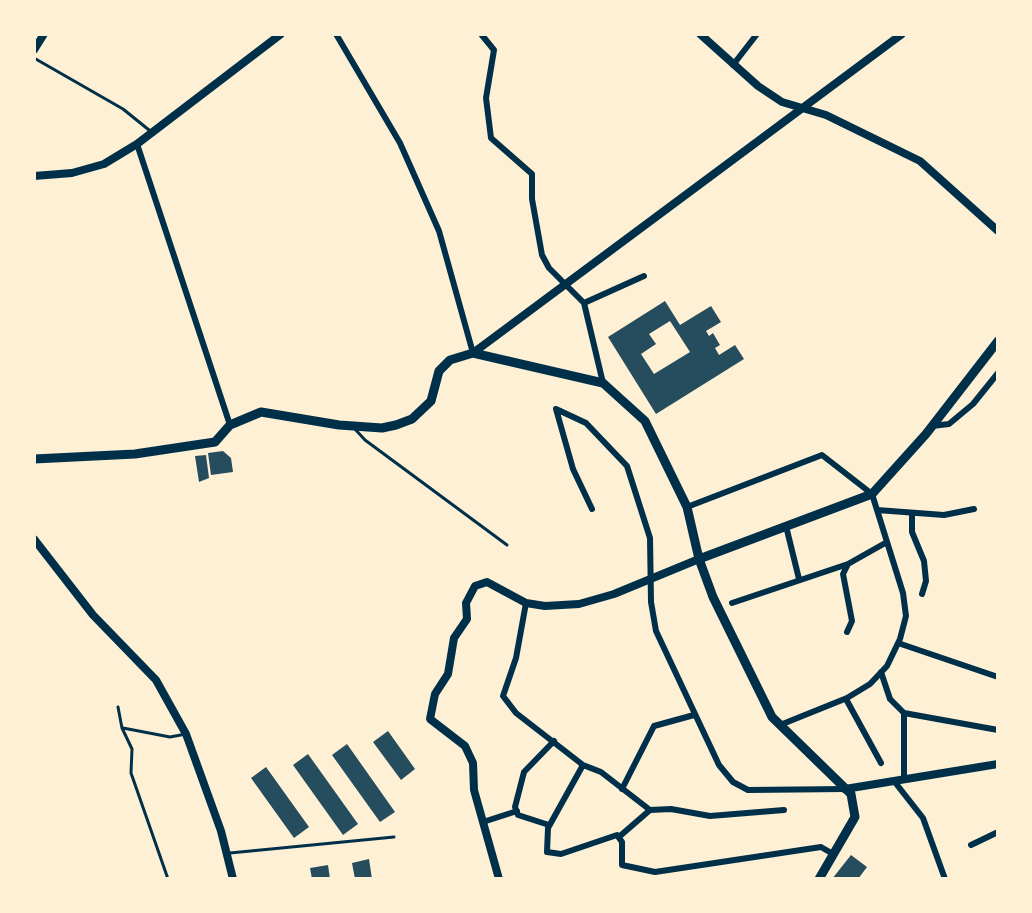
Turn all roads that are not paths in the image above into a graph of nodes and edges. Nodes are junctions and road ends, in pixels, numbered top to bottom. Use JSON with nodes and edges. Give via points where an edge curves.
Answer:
{"nodes":[{"id":1,"x":44,"y":34,"type":"edge"},
{"id":2,"x":281,"y":34,"type":"edge"},
{"id":3,"x":336,"y":34,"type":"edge"},
{"id":4,"x":481,"y":34,"type":"edge"},
{"id":5,"x":700,"y":34,"type":"edge"},
{"id":6,"x":757,"y":34,"type":"edge"},
{"id":7,"x":902,"y":34,"type":"edge"},
{"id":8,"x":34,"y":50,"type":"edge"},
{"id":9,"x":34,"y":58,"type":"edge"},
{"id":10,"x":733,"y":65,"type":"junction"},
{"id":11,"x":804,"y":110,"type":"junction"},
{"id":12,"x":151,"y":133,"type":"junction"},
{"id":13,"x":137,"y":144,"type":"junction"},
{"id":14,"x":34,"y":176,"type":"edge"},
{"id":15,"x":998,"y":231,"type":"edge"},
{"id":16,"x":644,"y":276,"type":"dead end"},
{"id":17,"x":565,"y":283,"type":"junction"},
{"id":18,"x":584,"y":303,"type":"junction"},
{"id":19,"x":998,"y":341,"type":"edge"},
{"id":20,"x":473,"y":353,"type":"junction"},
{"id":21,"x":997,"y":376,"type":"edge"},
{"id":22,"x":603,"y":383,"type":"junction"},
{"id":23,"x":230,"y":425,"type":"junction"},
{"id":24,"x":352,"y":426,"type":"junction"},
{"id":25,"x":932,"y":426,"type":"junction"},
{"id":26,"x":34,"y":459,"type":"edge"},
{"id":27,"x":872,"y":494,"type":"junction"},
{"id":28,"x":687,"y":507,"type":"junction"},
{"id":29,"x":592,"y":509,"type":"dead end"},
{"id":30,"x":974,"y":509,"type":"dead end"},
{"id":31,"x":877,"y":510,"type":"junction"},
{"id":32,"x":912,"y":513,"type":"junction"},
{"id":33,"x":786,"y":526,"type":"junction"},
{"id":34,"x":887,"y":542,"type":"junction"},
{"id":35,"x":35,"y":543,"type":"edge"},
{"id":36,"x":507,"y":545,"type":"dead end"},
{"id":37,"x":699,"y":559,"type":"junction"},
{"id":38,"x":848,"y":564,"type":"junction"},
{"id":39,"x":651,"y":579,"type":"junction"},
{"id":40,"x":799,"y":579,"type":"junction"},
{"id":41,"x":922,"y":594,"type":"dead end"},
{"id":42,"x":526,"y":603,"type":"junction"},
{"id":43,"x":732,"y":603,"type":"dead end"},
{"id":44,"x":847,"y":632,"type":"dead end"},
{"id":45,"x":898,"y":643,"type":"junction"},
{"id":46,"x":881,"y":672,"type":"junction"},
{"id":47,"x":998,"y":677,"type":"edge"},
{"id":48,"x":846,"y":699,"type":"junction"},
{"id":49,"x":118,"y":707,"type":"dead end"},
{"id":50,"x":904,"y":713,"type":"junction"},
{"id":51,"x":694,"y":715,"type":"junction"},
{"id":52,"x":780,"y":725,"type":"junction"},
{"id":53,"x":122,"y":728,"type":"junction"},
{"id":54,"x":998,"y":730,"type":"edge"},
{"id":55,"x":186,"y":734,"type":"junction"},
{"id":56,"x":554,"y":741,"type":"junction"},
{"id":57,"x":881,"y":763,"type":"dead end"},
{"id":58,"x":998,"y":764,"type":"edge"},
{"id":59,"x":583,"y":765,"type":"junction"},
{"id":60,"x":899,"y":780,"type":"junction"},
{"id":61,"x":622,"y":789,"type":"junction"},
{"id":62,"x":845,"y":789,"type":"junction"},
{"id":63,"x":650,"y":810,"type":"junction"},
{"id":64,"x":784,"y":810,"type":"dead end"},
{"id":65,"x":517,"y":811,"type":"junction"},
{"id":66,"x":483,"y":822,"type":"junction"},
{"id":67,"x":549,"y":825,"type":"junction"},
{"id":68,"x":998,"y":832,"type":"edge"},
{"id":69,"x":620,"y":836,"type":"junction"},
{"id":70,"x":394,"y":837,"type":"dead end"},
{"id":71,"x":971,"y":845,"type":"dead end"},
{"id":72,"x":227,"y":854,"type":"junction"},
{"id":73,"x":833,"y":854,"type":"junction"},
{"id":74,"x":168,"y":879,"type":"edge"},
{"id":75,"x":233,"y":879,"type":"edge"},
{"id":76,"x":499,"y":879,"type":"edge"},
{"id":77,"x":819,"y":879,"type":"edge"},
{"id":78,"x":945,"y":879,"type":"edge"}],
"edges":[{"from":1,"to":8,"type":"street"},
{"from":2,"to":12,"type":"street"},
{"from":3,"to":20,"type":"street","via":[[406,156],[439,231]]},
{"from":4,"to":17,"type":"street","via":[[494,50],[486,98],[491,138],[532,174],[542,255]]},
{"from":5,"to":10,"type":"street"},
{"from":6,"to":10,"type":"street"},
{"from":7,"to":11,"type":"street"},
{"from":9,"to":12,"type":"lane","via":[[123,109]]},
{"from":10,"to":11,"type":"street","via":[[782,102]]},
{"from":11,"to":15,"type":"street","via":[[826,115],[920,161]]},
{"from":11,"to":17,"type":"street"},
{"from":12,"to":13,"type":"street"},
{"from":13,"to":14,"type":"street","via":[[104,164]]},
{"from":13,"to":23,"type":"street"},
{"from":16,"to":18,"type":"street"},
{"from":17,"to":18,"type":"street"},
{"from":17,"to":20,"type":"street"},
{"from":18,"to":22,"type":"street"},
{"from":19,"to":25,"type":"main road"},
{"from":20,"to":22,"type":"main road"},
{"from":20,"to":24,"type":"main road","via":[[450,360],[439,371],[431,401],[412,419],[382,428]]},
{"from":21,"to":25,"type":"street","via":[[949,424]]},
{"from":22,"to":28,"type":"main road","via":[[645,421]]},
{"from":23,"to":24,"type":"main road","via":[[261,412]]},
{"from":23,"to":26,"type":"main road","via":[[215,442],[135,454]]},
{"from":24,"to":36,"type":"lane"},
{"from":25,"to":27,"type":"main road"},
{"from":27,"to":28,"type":"street","via":[[822,455]]},
{"from":27,"to":31,"type":"street"},
{"from":27,"to":33,"type":"main road"},
{"from":28,"to":37,"type":"main road"},
{"from":29,"to":39,"type":"street","via":[[562,438],[556,409],[586,423],[627,466],[650,538]]},
{"from":30,"to":32,"type":"street","via":[[944,515]]},
{"from":31,"to":32,"type":"street"},
{"from":31,"to":34,"type":"street"},
{"from":32,"to":41,"type":"street","via":[[912,532],[924,561]]},
{"from":33,"to":37,"type":"main road"},
{"from":33,"to":40,"type":"street"},
{"from":34,"to":38,"type":"street"},
{"from":34,"to":45,"type":"street","via":[[906,616]]},
{"from":35,"to":55,"type":"street","via":[[93,615],[156,680]]},
{"from":37,"to":39,"type":"street"},
{"from":37,"to":52,"type":"main road","via":[[756,687]]},
{"from":38,"to":40,"type":"street"},
{"from":38,"to":44,"type":"street","via":[[843,574],[852,621]]},
{"from":39,"to":42,"type":"street","via":[[579,604]]},
{"from":39,"to":51,"type":"street","via":[[656,631]]},
{"from":40,"to":43,"type":"street"},
{"from":42,"to":56,"type":"street","via":[[503,696],[516,713]]},
{"from":42,"to":66,"type":"street","via":[[487,582],[475,586],[430,719],[465,746]]},
{"from":45,"to":46,"type":"street"},
{"from":45,"to":47,"type":"street"},
{"from":46,"to":48,"type":"street"},
{"from":46,"to":50,"type":"street","via":[[890,699]]},
{"from":48,"to":52,"type":"street"},
{"from":48,"to":57,"type":"street"},
{"from":49,"to":53,"type":"lane"},
{"from":50,"to":54,"type":"street"},
{"from":50,"to":60,"type":"street"},
{"from":51,"to":61,"type":"street","via":[[654,726]]},
{"from":51,"to":62,"type":"street","via":[[719,765],[748,790]]},
{"from":52,"to":62,"type":"main road"},
{"from":53,"to":55,"type":"lane","via":[[170,737]]},
{"from":53,"to":74,"type":"lane","via":[[132,749],[131,773]]},
{"from":55,"to":72,"type":"street"},
{"from":56,"to":59,"type":"street"},
{"from":56,"to":65,"type":"street","via":[[524,772]]},
{"from":58,"to":60,"type":"street"},
{"from":59,"to":61,"type":"street"},
{"from":59,"to":67,"type":"street"},
{"from":60,"to":62,"type":"street"},
{"from":60,"to":78,"type":"street","via":[[923,818]]},
{"from":61,"to":63,"type":"street"},
{"from":62,"to":73,"type":"main road","via":[[857,810]]},
{"from":63,"to":64,"type":"street","via":[[710,816]]},
{"from":63,"to":69,"type":"street"},
{"from":65,"to":66,"type":"street"},
{"from":65,"to":67,"type":"street"},
{"from":66,"to":76,"type":"street"},
{"from":67,"to":69,"type":"street","via":[[545,851],[550,853]]},
{"from":68,"to":71,"type":"street"},
{"from":69,"to":73,"type":"street","via":[[622,865],[655,872],[821,847]]},
{"from":70,"to":72,"type":"lane"},
{"from":72,"to":75,"type":"street"},
{"from":73,"to":77,"type":"main road"}]}
